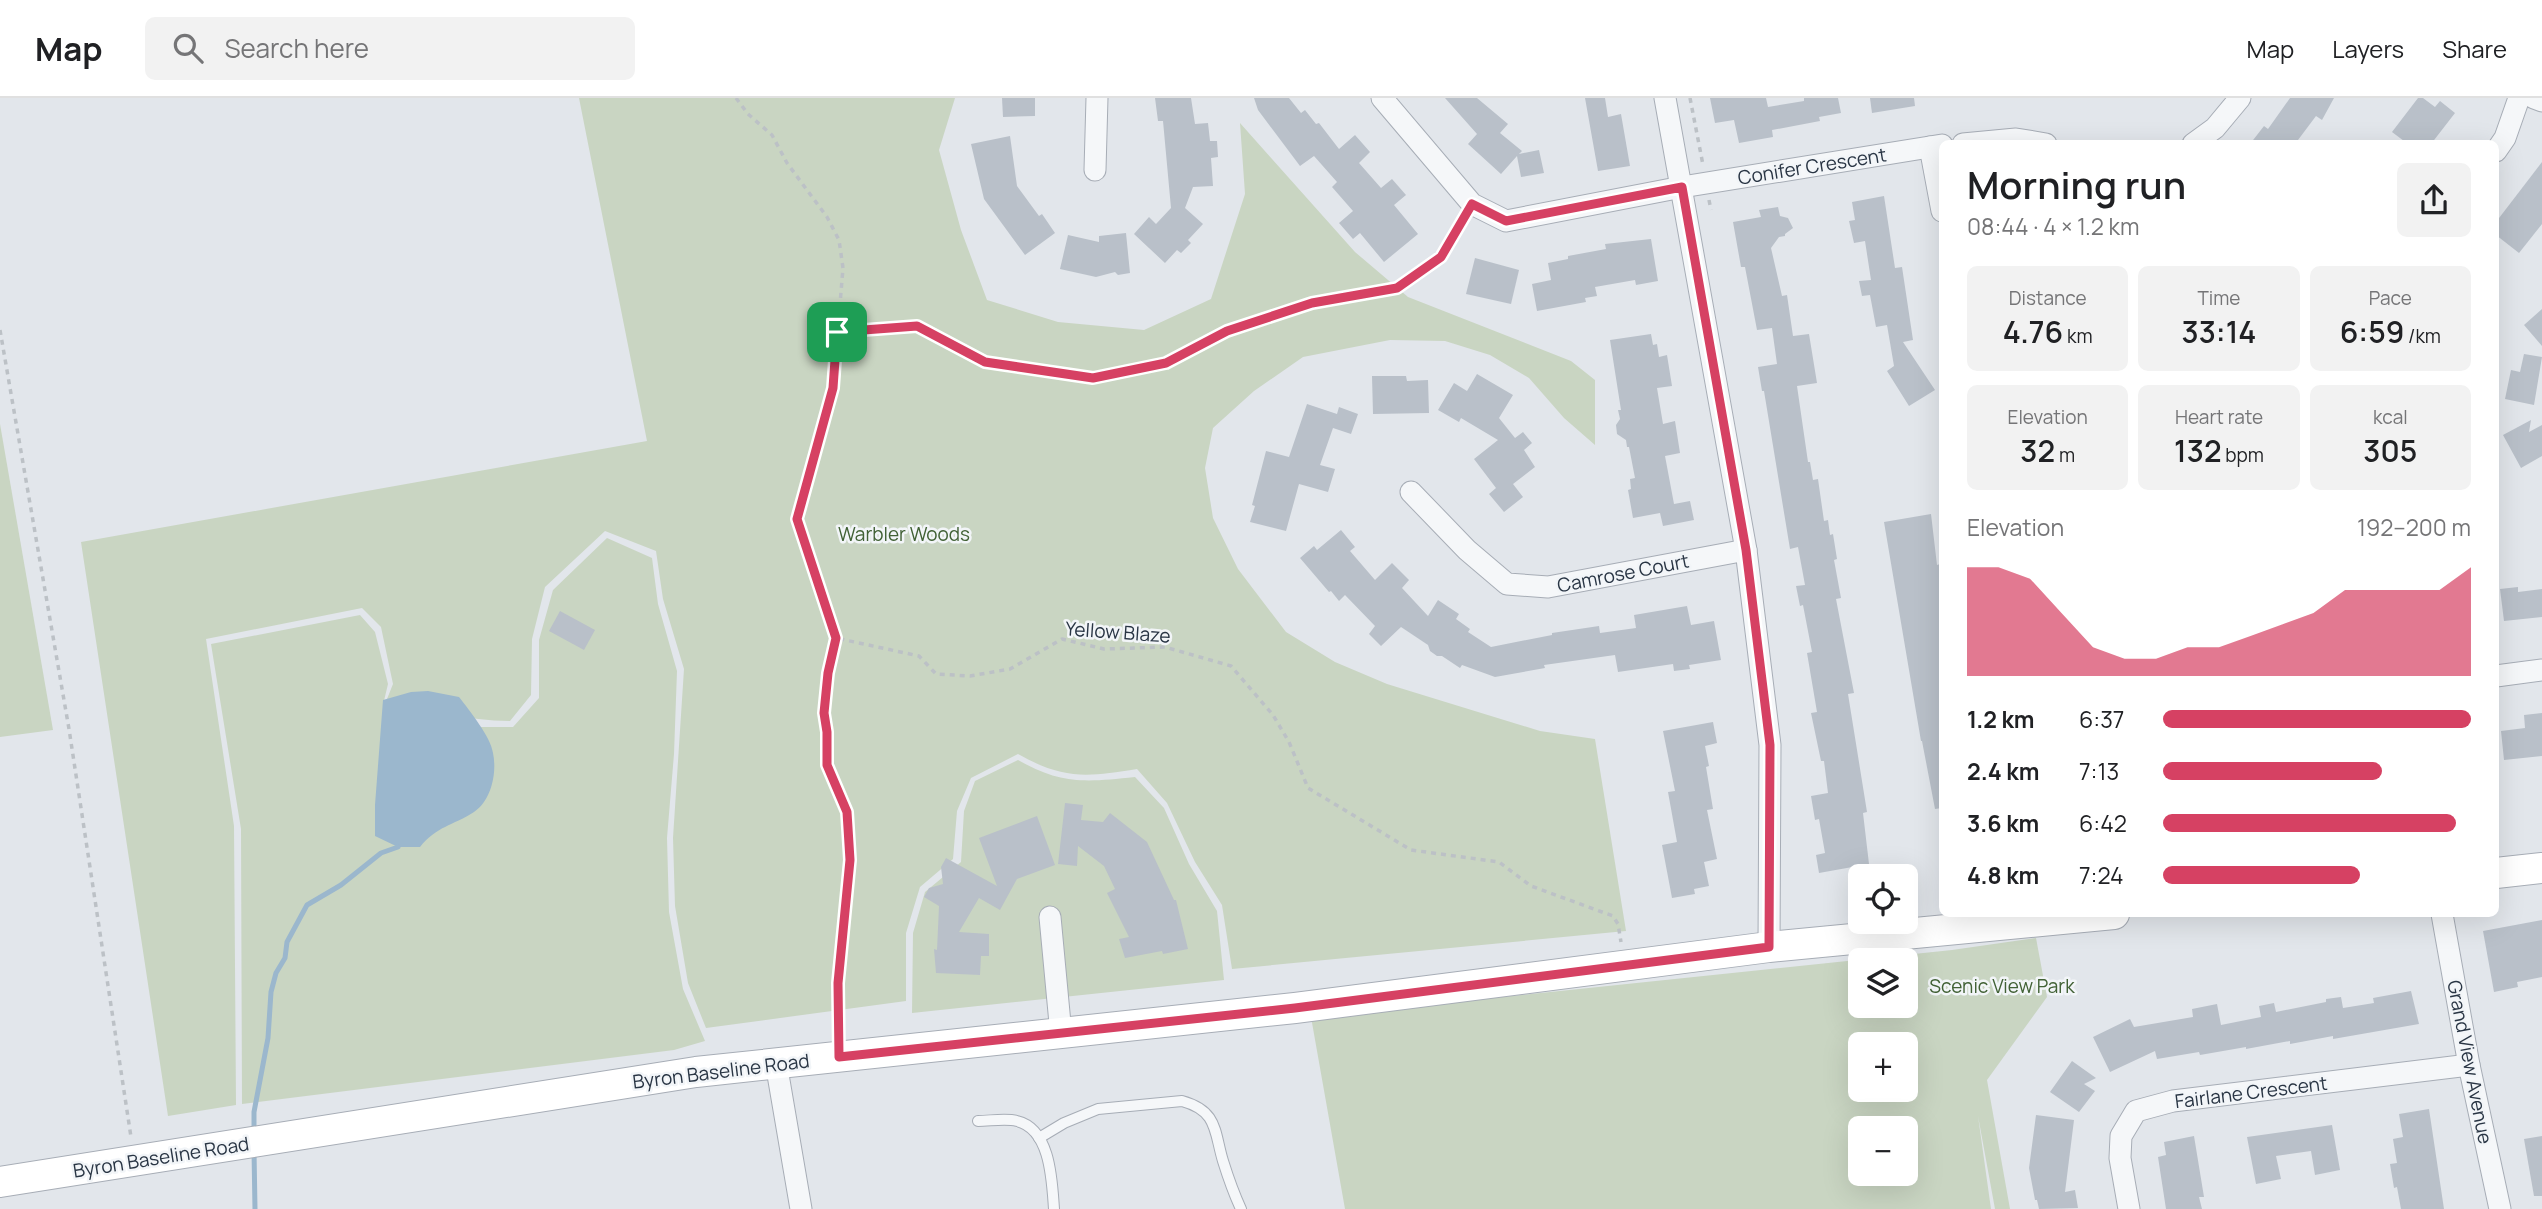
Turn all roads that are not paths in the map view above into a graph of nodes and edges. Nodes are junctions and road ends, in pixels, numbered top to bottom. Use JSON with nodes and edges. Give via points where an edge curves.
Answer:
{"nodes":[{"id":1,"x":1097,"y":98,"type":"edge"},
{"id":2,"x":1382,"y":98,"type":"edge"},
{"id":3,"x":1665,"y":98,"type":"edge"},
{"id":4,"x":2240,"y":98,"type":"edge"},
{"id":5,"x":2518,"y":98,"type":"edge"},
{"id":6,"x":2534,"y":98,"type":"edge"},
{"id":7,"x":2542,"y":101,"type":"edge"},
{"id":8,"x":2198,"y":140,"type":"edge"},
{"id":9,"x":1936,"y":146,"type":"edge"},
{"id":10,"x":2499,"y":146,"type":"edge"},
{"id":11,"x":1095,"y":170,"type":"dead end"},
{"id":12,"x":1939,"y":178,"type":"edge"},
{"id":13,"x":1682,"y":187,"type":"junction"},
{"id":14,"x":1412,"y":492,"type":"dead end"},
{"id":15,"x":1746,"y":550,"type":"junction"},
{"id":16,"x":2542,"y":670,"type":"edge"},
{"id":17,"x":2499,"y":676,"type":"edge"},
{"id":18,"x":2542,"y":868,"type":"edge"},
{"id":19,"x":2499,"y":873,"type":"edge"},
{"id":20,"x":1050,"y":917,"type":"dead end"},
{"id":21,"x":2083,"y":917,"type":"edge"},
{"id":22,"x":2443,"y":917,"type":"edge"},
{"id":23,"x":1769,"y":947,"type":"junction"},
{"id":24,"x":1061,"y":1034,"type":"junction"},
{"id":25,"x":776,"y":1063,"type":"junction"},
{"id":26,"x":2469,"y":1065,"type":"junction"},
{"id":27,"x":978,"y":1121,"type":"dead end"},
{"id":28,"x":1039,"y":1138,"type":"junction"},
{"id":29,"x":0,"y":1182,"type":"edge"},
{"id":30,"x":801,"y":1209,"type":"edge"},
{"id":31,"x":1054,"y":1209,"type":"edge"},
{"id":32,"x":1241,"y":1209,"type":"edge"},
{"id":33,"x":2129,"y":1209,"type":"edge"},
{"id":34,"x":2500,"y":1209,"type":"edge"}],
"edges":[{"from":1,"to":11,"type":"street"},
{"from":2,"to":13,"type":"street","name":"Conifer Crescent","via":[[1472,204],[1506,221]]},
{"from":3,"to":13,"type":"street"},
{"from":4,"to":8,"type":"street"},
{"from":5,"to":10,"type":"street"},
{"from":6,"to":7,"type":"street"},
{"from":9,"to":12,"type":"street"},
{"from":9,"to":13,"type":"street","name":"Conifer Crescent"},
{"from":13,"to":15,"type":"street"},
{"from":14,"to":15,"type":"street","name":"Camrose Court","via":[[1507,584],[1548,587]]},
{"from":15,"to":23,"type":"street","via":[[1770,745]]},
{"from":16,"to":17,"type":"street"},
{"from":18,"to":19,"type":"main road"},
{"from":20,"to":24,"type":"street"},
{"from":21,"to":23,"type":"main road","name":"Byron Baseline Road"},
{"from":22,"to":26,"type":"street","name":"Grand View Avenue"},
{"from":23,"to":24,"type":"main road","name":"Byron Baseline Road"},
{"from":24,"to":25,"type":"main road","name":"Byron Baseline Road"},
{"from":25,"to":29,"type":"main road","name":"Byron Baseline Road"},
{"from":25,"to":30,"type":"street"},
{"from":26,"to":33,"type":"street","name":"Fairlane Crescent","via":[[2173,1101],[2136,1111],[2121,1136]]},
{"from":26,"to":34,"type":"street","name":"Grand View Avenue"},
{"from":27,"to":28,"type":"lane","via":[[1018,1121]]},
{"from":28,"to":31,"type":"lane","via":[[1044,1144]]},
{"from":28,"to":32,"type":"lane","via":[[1098,1110],[1182,1101],[1196,1105],[1209,1115],[1216,1130]]}]}
